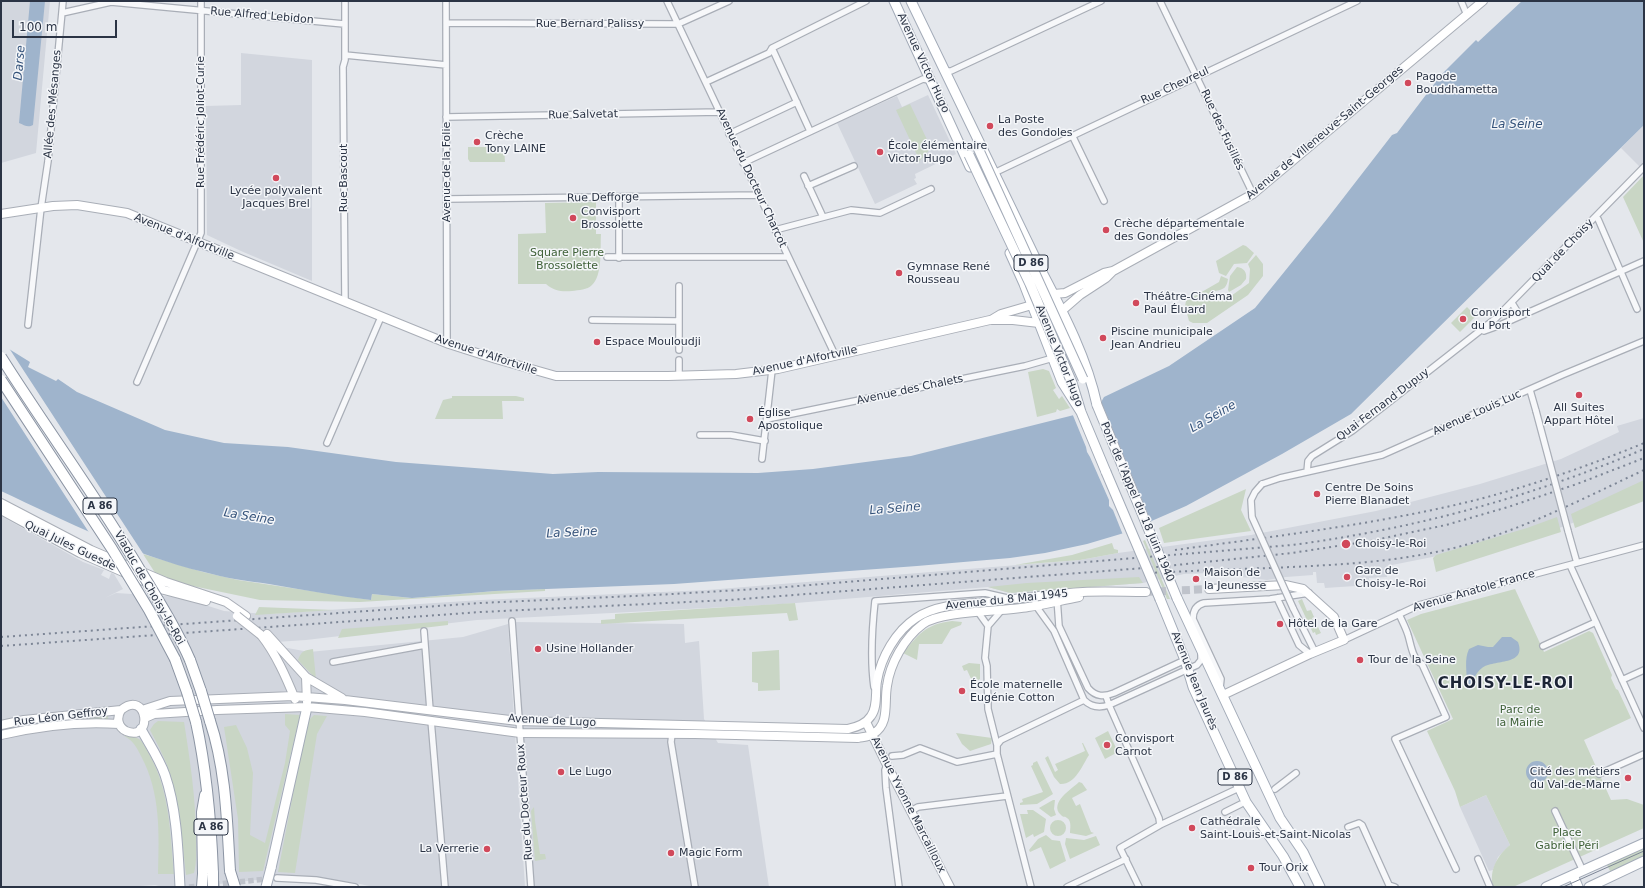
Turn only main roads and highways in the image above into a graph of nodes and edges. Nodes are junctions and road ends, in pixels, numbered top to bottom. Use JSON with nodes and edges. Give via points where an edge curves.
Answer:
{"nodes":[{"id":1,"x":894,"y":1,"type":"edge"},
{"id":2,"x":911,"y":1,"type":"edge"},
{"id":3,"x":1483,"y":1,"type":"edge"},
{"id":4,"x":971,"y":124,"type":"junction"},
{"id":5,"x":951,"y":126,"type":"junction"},
{"id":6,"x":1,"y":214,"type":"edge"},
{"id":7,"x":1113,"y":271,"type":"junction"},
{"id":8,"x":1054,"y":294,"type":"junction"},
{"id":9,"x":1032,"y":305,"type":"junction"},
{"id":10,"x":1063,"y":311,"type":"junction"},
{"id":11,"x":990,"y":320,"type":"junction"},
{"id":12,"x":1039,"y":323,"type":"junction"},
{"id":13,"x":1,"y":357,"type":"edge"},
{"id":14,"x":1,"y":380,"type":"edge"},
{"id":15,"x":1097,"y":405,"type":"junction"},
{"id":16,"x":1081,"y":412,"type":"junction"},
{"id":17,"x":1,"y":503,"type":"edge"},
{"id":18,"x":1,"y":510,"type":"edge"},
{"id":19,"x":1209,"y":589,"type":"tunnel mouth"},
{"id":20,"x":1146,"y":592,"type":"tunnel mouth"},
{"id":21,"x":1057,"y":598,"type":"junction"},
{"id":22,"x":1177,"y":598,"type":"joint"},
{"id":23,"x":1160,"y":599,"type":"joint"},
{"id":24,"x":242,"y":616,"type":"junction"},
{"id":25,"x":264,"y":635,"type":"junction"},
{"id":26,"x":306,"y":677,"type":"junction"},
{"id":27,"x":1222,"y":692,"type":"junction"},
{"id":28,"x":293,"y":696,"type":"junction"},
{"id":29,"x":306,"y":697,"type":"junction"},
{"id":30,"x":345,"y":700,"type":"junction"},
{"id":31,"x":302,"y":707,"type":"junction"},
{"id":32,"x":121,"y":710,"type":"junction"},
{"id":33,"x":142,"y":710,"type":"junction"},
{"id":34,"x":145,"y":718,"type":"junction"},
{"id":35,"x":866,"y":722,"type":"junction"},
{"id":36,"x":119,"y":724,"type":"junction"},
{"id":37,"x":1,"y":725,"type":"edge"},
{"id":38,"x":141,"y":729,"type":"junction"},
{"id":39,"x":876,"y":732,"type":"junction"},
{"id":40,"x":1,"y":735,"type":"edge"},
{"id":41,"x":1644,"y":843,"type":"edge"},
{"id":42,"x":1644,"y":861,"type":"edge"},
{"id":43,"x":230,"y":871,"type":"junction"},
{"id":44,"x":1583,"y":871,"type":"junction"},
{"id":45,"x":208,"y":873,"type":"junction"},
{"id":46,"x":1573,"y":875,"type":"junction"},
{"id":47,"x":180,"y":887,"type":"edge"},
{"id":48,"x":202,"y":887,"type":"edge"},
{"id":49,"x":213,"y":887,"type":"edge"},
{"id":50,"x":230,"y":887,"type":"edge"},
{"id":51,"x":235,"y":887,"type":"edge"},
{"id":52,"x":266,"y":887,"type":"edge"},
{"id":53,"x":950,"y":887,"type":"edge"},
{"id":54,"x":1300,"y":887,"type":"edge"},
{"id":55,"x":1320,"y":887,"type":"edge"},
{"id":56,"x":1546,"y":887,"type":"edge"},
{"id":57,"x":1578,"y":887,"type":"edge"},
{"id":58,"x":1590,"y":887,"type":"edge"}],
"edges":[{"from":1,"to":5,"type":"main road","name":"Avenue Victor Hugo","number":"D 86"},
{"from":2,"to":4,"type":"main road","name":"Avenue Victor Hugo","number":"D 86"},
{"from":3,"to":7,"type":"main road","name":"Avenue de Villeneuve-Saint-Georges","via":[[1253,194]]},
{"from":4,"to":8,"type":"main road","name":"Avenue Victor Hugo","number":"D 86"},
{"from":4,"to":15,"type":"main road","name":"Avenue Victor Hugo","number":"D 86","bridge":true,"via":[[978,148]]},
{"from":5,"to":9,"type":"main road","name":"Avenue Victor Hugo","number":"D 86","via":[[1013,258]]},
{"from":5,"to":16,"type":"main road","name":"Avenue Victor Hugo","number":"D 86","bridge":true,"via":[[969,154],[1044,317],[1072,383]]},
{"from":6,"to":11,"type":"main road","name":"Avenue d'Alfortville","via":[[76,205],[127,213],[447,343],[556,376],[679,376],[772,370]]},
{"from":7,"to":8,"type":"main road","name":"Avenue de Villeneuve-Saint-Georges","via":[[1065,293]]},
{"from":7,"to":10,"type":"main road","name":"Avenue de Villeneuve-Saint-Georges"},
{"from":8,"to":9,"type":"main road","name":"Avenue de Villeneuve-Saint-Georges"},
{"from":8,"to":10,"type":"main road","name":"Avenue Victor Hugo","number":"D 86"},
{"from":9,"to":11,"type":"main road","name":"Avenue d'Alfortville"},
{"from":9,"to":12,"type":"main road","name":"Avenue Victor Hugo","number":"D 86"},
{"from":10,"to":12,"type":"main road"},
{"from":10,"to":15,"type":"main road","name":"Avenue Victor Hugo","number":"D 86","via":[[1090,376]]},
{"from":11,"to":12,"type":"main road","name":"Avenue d'Alfortville"},
{"from":12,"to":16,"type":"main road","name":"Avenue Victor Hugo","number":"D 86","via":[[1064,386]]},
{"from":13,"to":43,"type":"highway","name":"Viaduc de Choisy-le-Roi","number":"A 86","bridge":true,"via":[[120,536],[176,631],[190,660],[218,753],[227,821]]},
{"from":14,"to":45,"type":"highway","name":"Viaduc de Choisy-le-Roi","number":"A 86","bridge":true,"via":[[112,549],[149,610],[174,659],[196,722],[207,782],[202,812]]},
{"from":15,"to":22,"type":"main road","name":"Pont de l'Appel du 18 Juin 1940","number":"D 86","bridge":true},
{"from":16,"to":23,"type":"main road","name":"Pont de l'Appel du 18 Juin 1940","number":"D 86","bridge":true},
{"from":17,"to":24,"type":"main road","name":"Quai Jules Guesde","via":[[91,550],[166,582],[226,602]]},
{"from":18,"to":24,"type":"main road","name":"Quai Jules Guesde","via":[[80,553],[140,580],[164,590],[224,606]]},
{"from":19,"to":27,"type":"main road","name":"Avenue Anatole France","via":[[1285,585],[1303,588],[1334,616],[1344,640]]},
{"from":20,"to":21,"type":"main road","name":"Avenue du 8 Mai 1945","via":[[1080,592]]},
{"from":21,"to":35,"type":"main road","name":"Avenue du 8 Mai 1945","via":[[1034,597],[940,607],[916,618],[899,634],[882,662],[877,680],[876,703],[872,715]]},
{"from":21,"to":39,"type":"main road","name":"Avenue du 8 Mai 1945","via":[[1036,606],[937,617],[923,624],[908,640],[893,664],[887,687],[886,714]]},
{"from":22,"to":27,"type":"main road","name":"Avenue Jean Jaurès","number":"D 86"},
{"from":23,"to":54,"type":"main road","name":"Avenue Jean Jaurès","number":"D 86","via":[[1187,670],[1239,788]]},
{"from":24,"to":25,"type":"main road","name":"Quai Jules Guesde","bridge":true},
{"from":25,"to":26,"type":"main road","name":"Quai Jules Guesde"},
{"from":25,"to":28,"type":"main road","name":"Quai Jules Guesde"},
{"from":26,"to":29,"type":"main road"},
{"from":26,"to":30,"type":"main road","name":"Quai Jules Guesde"},
{"from":27,"to":55,"type":"main road","name":"Avenue Jean Jaurès","number":"D 86","via":[[1280,818],[1303,852]]},
{"from":28,"to":29,"type":"main road","name":"Avenue de Lugo"},
{"from":28,"to":31,"type":"main road","name":"Quai Jules Guesde"},
{"from":28,"to":33,"type":"main road","name":"Avenue de Lugo","via":[[170,701]]},
{"from":29,"to":30,"type":"main road","name":"Avenue de Lugo"},
{"from":29,"to":31,"type":"main road"},
{"from":30,"to":35,"type":"main road","name":"Avenue de Lugo","via":[[518,721],[848,728]]},
{"from":31,"to":34,"type":"main road","name":"Avenue de Lugo","via":[[154,714]]},
{"from":31,"to":39,"type":"main road","name":"Avenue de Lugo","via":[[431,720],[520,733],[858,738]]},
{"from":31,"to":52,"type":"main road","bridge":true},
{"from":32,"to":33,"type":"main road","via":[[134,705]]},
{"from":32,"to":36,"type":"main road","via":[[118,716]]},
{"from":32,"to":37,"type":"main road","name":"Rue Léon Geffroy","via":[[24,720]]},
{"from":33,"to":34,"type":"main road"},
{"from":34,"to":38,"type":"main road"},
{"from":35,"to":39,"type":"main road","name":"Avenue Yvonne Marcailloux"},
{"from":36,"to":38,"type":"main road","via":[[128,732]]},
{"from":36,"to":40,"type":"main road","name":"Rue Léon Geffroy","via":[[102,722],[53,726]]},
{"from":38,"to":47,"type":"main road","via":[[157,755],[170,792]]},
{"from":39,"to":53,"type":"main road","name":"Avenue Yvonne Marcailloux","via":[[887,765]]},
{"from":41,"to":44,"type":"main road"},
{"from":42,"to":58,"type":"main road"},
{"from":43,"to":50,"type":"highway","number":"A 86","bridge":true},
{"from":43,"to":51,"type":"highway","bridge":true},
{"from":44,"to":46,"type":"main road"},
{"from":44,"to":58,"type":"main road"},
{"from":45,"to":48,"type":"highway","bridge":true},
{"from":45,"to":49,"type":"highway","bridge":true},
{"from":46,"to":56,"type":"main road"},
{"from":46,"to":57,"type":"main road"}]}
